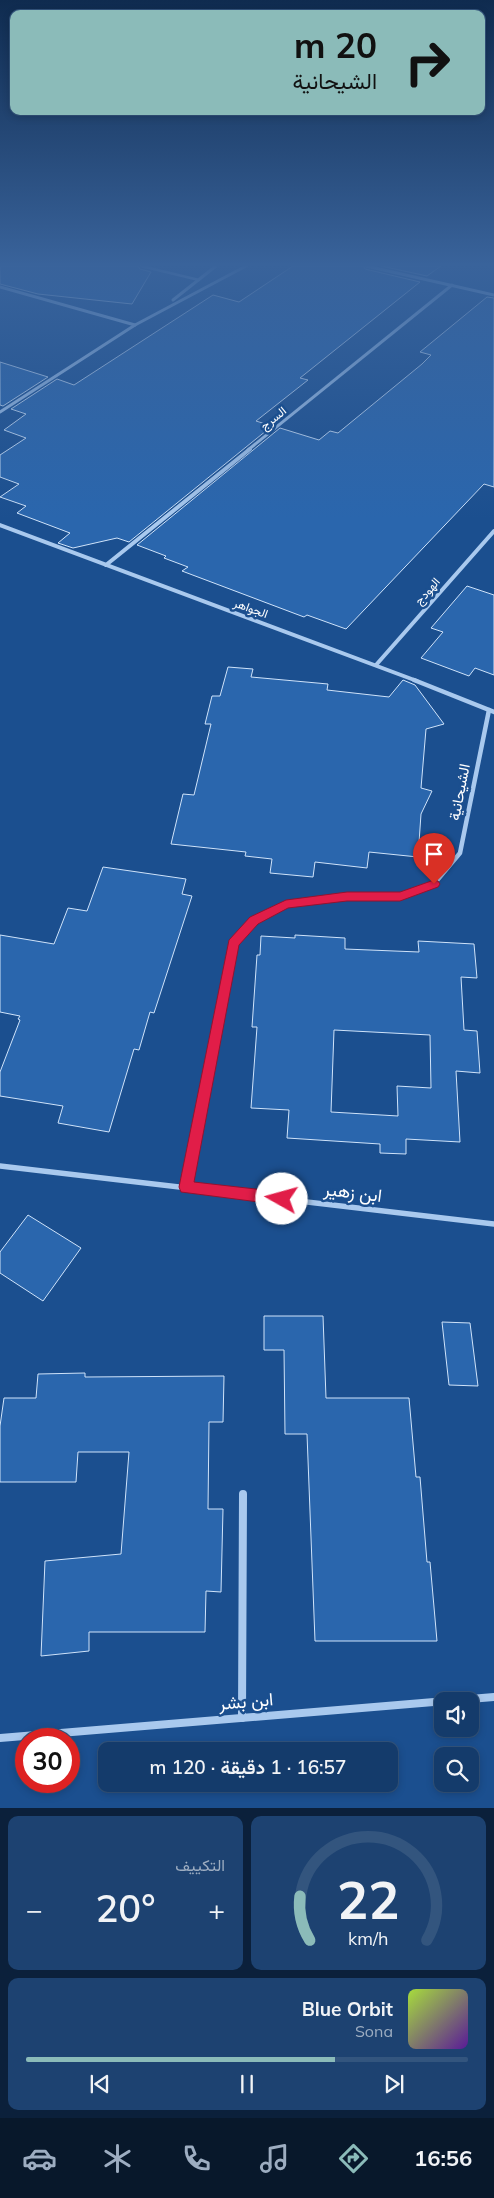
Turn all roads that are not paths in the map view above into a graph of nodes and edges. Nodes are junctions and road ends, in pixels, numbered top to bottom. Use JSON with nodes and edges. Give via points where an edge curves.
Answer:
{"nodes":[{"id":1,"x":96,"y":350,"type":"edge"},
{"id":2,"x":372,"y":350,"type":"edge"},
{"id":3,"x":0,"y":412,"type":"edge"},
{"id":4,"x":0,"y":525,"type":"edge"},
{"id":5,"x":494,"y":530,"type":"edge"},
{"id":6,"x":106,"y":566,"type":"junction"},
{"id":7,"x":376,"y":666,"type":"junction"},
{"id":8,"x":492,"y":711,"type":"edge"},
{"id":9,"x":0,"y":1166,"type":"edge"},
{"id":10,"x":186,"y":1187,"type":"junction"},
{"id":11,"x":494,"y":1224,"type":"edge"},
{"id":12,"x":243,"y":1494,"type":"dead end"},
{"id":13,"x":494,"y":1697,"type":"edge"},
{"id":14,"x":242,"y":1718,"type":"junction"},
{"id":15,"x":0,"y":1738,"type":"edge"}],
"edges":[{"from":1,"to":3,"type":"street"},
{"from":2,"to":6,"type":"street","name":"السرج"},
{"from":4,"to":6,"type":"street","name":"الجواهر"},
{"from":5,"to":7,"type":"street","name":"الهودج"},
{"from":6,"to":7,"type":"street","name":"الجواهر"},
{"from":7,"to":8,"type":"street","name":"الجواهر"},
{"from":8,"to":10,"type":"street","name":"الشيحانية","via":[[460,853],[434,884],[400,896],[347,896],[286,904],[254,920],[233,943]]},
{"from":9,"to":10,"type":"street","name":"ابن زهير"},
{"from":10,"to":11,"type":"street","name":"ابن زهير"},
{"from":12,"to":14,"type":"street"},
{"from":13,"to":14,"type":"street","name":"ابن بشر"},
{"from":14,"to":15,"type":"street","name":"ابن بشر"}]}
